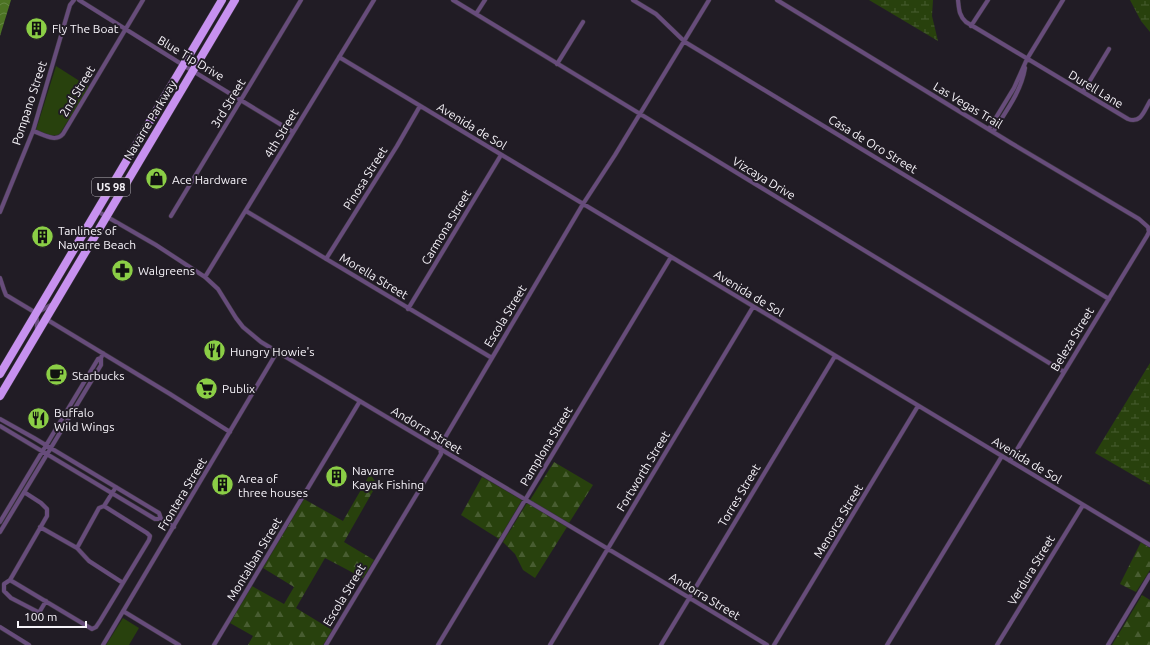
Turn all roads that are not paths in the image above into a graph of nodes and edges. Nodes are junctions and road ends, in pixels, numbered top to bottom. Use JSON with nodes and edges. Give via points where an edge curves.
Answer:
{"nodes":[{"id":1,"x":74,"y":0,"type":"edge"},
{"id":2,"x":79,"y":0,"type":"edge"},
{"id":3,"x":143,"y":0,"type":"edge"},
{"id":4,"x":222,"y":0,"type":"edge"},
{"id":5,"x":235,"y":0,"type":"edge"},
{"id":6,"x":301,"y":0,"type":"edge"},
{"id":7,"x":374,"y":0,"type":"edge"},
{"id":8,"x":453,"y":0,"type":"edge"},
{"id":9,"x":485,"y":0,"type":"edge"},
{"id":10,"x":633,"y":0,"type":"edge"},
{"id":11,"x":709,"y":0,"type":"edge"},
{"id":12,"x":777,"y":0,"type":"edge"},
{"id":13,"x":958,"y":0,"type":"edge"},
{"id":14,"x":988,"y":0,"type":"edge"},
{"id":15,"x":1063,"y":0,"type":"edge"},
{"id":16,"x":476,"y":14,"type":"junction"},
{"id":17,"x":583,"y":22,"type":"dead end"},
{"id":18,"x":972,"y":26,"type":"junction"},
{"id":19,"x":126,"y":30,"type":"junction"},
{"id":20,"x":685,"y":42,"type":"junction"},
{"id":21,"x":1109,"y":50,"type":"dead end"},
{"id":22,"x":339,"y":57,"type":"junction"},
{"id":23,"x":1027,"y":59,"type":"junction"},
{"id":24,"x":557,"y":64,"type":"junction"},
{"id":25,"x":182,"y":65,"type":"junction"},
{"id":26,"x":193,"y":71,"type":"junction"},
{"id":27,"x":1083,"y":92,"type":"junction"},
{"id":28,"x":241,"y":100,"type":"junction"},
{"id":29,"x":1150,"y":101,"type":"edge"},
{"id":30,"x":420,"y":106,"type":"junction"},
{"id":31,"x":640,"y":114,"type":"junction"},
{"id":32,"x":991,"y":130,"type":"junction"},
{"id":33,"x":33,"y":131,"type":"junction"},
{"id":34,"x":293,"y":132,"type":"junction"},
{"id":35,"x":501,"y":155,"type":"junction"},
{"id":36,"x":583,"y":204,"type":"junction"},
{"id":37,"x":97,"y":210,"type":"junction"},
{"id":38,"x":246,"y":211,"type":"junction"},
{"id":39,"x":0,"y":212,"type":"edge"},
{"id":40,"x":106,"y":216,"type":"junction"},
{"id":41,"x":172,"y":216,"type":"dead end"},
{"id":42,"x":1148,"y":227,"type":"joint"},
{"id":43,"x":671,"y":258,"type":"junction"},
{"id":44,"x":326,"y":259,"type":"junction"},
{"id":45,"x":205,"y":277,"type":"junction"},
{"id":46,"x":0,"y":278,"type":"edge"},
{"id":47,"x":2,"y":292,"type":"edge"},
{"id":48,"x":1109,"y":299,"type":"junction"},
{"id":49,"x":56,"y":302,"type":"junction"},
{"id":50,"x":753,"y":306,"type":"junction"},
{"id":51,"x":408,"y":309,"type":"junction"},
{"id":52,"x":36,"y":313,"type":"junction"},
{"id":53,"x":46,"y":319,"type":"junction"},
{"id":54,"x":35,"y":336,"type":"junction"},
{"id":55,"x":277,"y":352,"type":"junction"},
{"id":56,"x":102,"y":356,"type":"junction"},
{"id":57,"x":835,"y":356,"type":"junction"},
{"id":58,"x":492,"y":358,"type":"junction"},
{"id":59,"x":1064,"y":372,"type":"junction"},
{"id":60,"x":0,"y":374,"type":"edge"},
{"id":61,"x":0,"y":396,"type":"edge"},
{"id":62,"x":360,"y":401,"type":"junction"},
{"id":63,"x":918,"y":406,"type":"junction"},
{"id":64,"x":1,"y":419,"type":"edge"},
{"id":65,"x":0,"y":426,"type":"edge"},
{"id":66,"x":230,"y":432,"type":"junction"},
{"id":67,"x":46,"y":445,"type":"junction"},
{"id":68,"x":53,"y":449,"type":"junction"},
{"id":69,"x":440,"y":450,"type":"junction"},
{"id":70,"x":42,"y":451,"type":"junction"},
{"id":71,"x":47,"y":454,"type":"junction"},
{"id":72,"x":1002,"y":456,"type":"junction"},
{"id":73,"x":1010,"y":461,"type":"junction"},
{"id":74,"x":116,"y":487,"type":"junction"},
{"id":75,"x":24,"y":492,"type":"junction"},
{"id":76,"x":112,"y":493,"type":"junction"},
{"id":77,"x":526,"y":500,"type":"junction"},
{"id":78,"x":1083,"y":505,"type":"junction"},
{"id":79,"x":104,"y":506,"type":"junction"},
{"id":80,"x":160,"y":519,"type":"junction"},
{"id":81,"x":0,"y":522,"type":"edge"},
{"id":82,"x":40,"y":527,"type":"junction"},
{"id":83,"x":174,"y":527,"type":"junction"},
{"id":84,"x":0,"y":532,"type":"edge"},
{"id":85,"x":1150,"y":545,"type":"edge"},
{"id":86,"x":77,"y":548,"type":"junction"},
{"id":87,"x":608,"y":548,"type":"junction"},
{"id":88,"x":1150,"y":575,"type":"edge"},
{"id":89,"x":10,"y":580,"type":"junction"},
{"id":90,"x":123,"y":583,"type":"junction"},
{"id":91,"x":689,"y":598,"type":"junction"},
{"id":92,"x":46,"y":601,"type":"junction"},
{"id":93,"x":123,"y":612,"type":"junction"},
{"id":94,"x":0,"y":627,"type":"edge"},
{"id":95,"x":29,"y":645,"type":"edge"},
{"id":96,"x":103,"y":645,"type":"edge"},
{"id":97,"x":179,"y":645,"type":"edge"},
{"id":98,"x":214,"y":645,"type":"edge"},
{"id":99,"x":326,"y":645,"type":"edge"},
{"id":100,"x":438,"y":645,"type":"edge"},
{"id":101,"x":550,"y":645,"type":"edge"},
{"id":102,"x":661,"y":645,"type":"edge"},
{"id":103,"x":767,"y":645,"type":"edge"},
{"id":104,"x":774,"y":645,"type":"edge"},
{"id":105,"x":887,"y":645,"type":"edge"},
{"id":106,"x":997,"y":645,"type":"edge"},
{"id":107,"x":1108,"y":645,"type":"edge"}],
"edges":[{"from":1,"to":33,"type":"street","name":"Pompano Street","via":[[70,5]]},
{"from":2,"to":19,"type":"street","name":"Blue Tip Drive"},
{"from":3,"to":19,"type":"street"},
{"from":4,"to":25,"type":"highway","name":"Navarre Parkway","number":"US 98"},
{"from":5,"to":26,"type":"highway","name":"Navarre Parkway","number":"US 98"},
{"from":6,"to":28,"type":"street","name":"3rd Street"},
{"from":7,"to":22,"type":"street","name":"4th Street"},
{"from":8,"to":16,"type":"street","name":"Vizcaya Drive"},
{"from":9,"to":16,"type":"street"},
{"from":10,"to":20,"type":"street","name":"Casa de Oro Street","via":[[656,14]]},
{"from":11,"to":20,"type":"street","name":"Escola Street"},
{"from":12,"to":32,"type":"street","name":"Las Vegas Trail"},
{"from":13,"to":18,"type":"street","name":"Durell Lane","via":[[961,18]]},
{"from":14,"to":18,"type":"street"},
{"from":15,"to":23,"type":"street"},
{"from":16,"to":24,"type":"street","name":"Vizcaya Drive"},
{"from":17,"to":24,"type":"street"},
{"from":18,"to":23,"type":"street","name":"Durell Lane"},
{"from":19,"to":25,"type":"street","name":"Blue Tip Drive"},
{"from":19,"to":33,"type":"street","name":"2nd Street","via":[[60,138],[55,139]]},
{"from":20,"to":31,"type":"street","name":"Escola Street"},
{"from":20,"to":48,"type":"street","name":"Casa de Oro Street"},
{"from":21,"to":27,"type":"street"},
{"from":22,"to":30,"type":"street","name":"Avenida de Sol"},
{"from":22,"to":34,"type":"street","name":"4th Street"},
{"from":23,"to":27,"type":"street","name":"Durell Lane"},
{"from":23,"to":32,"type":"street","via":[[1021,86]]},
{"from":24,"to":31,"type":"street","name":"Vizcaya Drive"},
{"from":25,"to":26,"type":"street","name":"Blue Tip Drive"},
{"from":25,"to":37,"type":"highway","name":"Navarre Parkway","number":"US 98"},
{"from":26,"to":28,"type":"street","name":"Blue Tip Drive"},
{"from":26,"to":40,"type":"highway","name":"Navarre Parkway","number":"US 98"},
{"from":27,"to":29,"type":"street","name":"Durell Lane","via":[[1133,121],[1138,120]]},
{"from":28,"to":34,"type":"street","name":"Blue Tip Drive"},
{"from":28,"to":41,"type":"street","name":"3rd Street"},
{"from":30,"to":35,"type":"street","name":"Avenida de Sol"},
{"from":30,"to":44,"type":"street","name":"Pinosa Street"},
{"from":31,"to":36,"type":"street","name":"Escola Street"},
{"from":31,"to":59,"type":"street","name":"Vizcaya Drive"},
{"from":32,"to":42,"type":"street","name":"Las Vegas Trail","via":[[1139,219]]},
{"from":33,"to":39,"type":"street","name":"Pompano Street"},
{"from":34,"to":38,"type":"street","name":"4th Street"},
{"from":35,"to":36,"type":"street","name":"Avenida de Sol"},
{"from":35,"to":51,"type":"street","name":"Carmona Street"},
{"from":36,"to":43,"type":"street","name":"Avenida de Sol"},
{"from":36,"to":58,"type":"street","name":"Escola Street"},
{"from":37,"to":40,"type":"street","name":"Andorra Street"},
{"from":37,"to":52,"type":"highway","name":"Navarre Parkway","number":"US 98"},
{"from":38,"to":44,"type":"street","name":"Morella Street"},
{"from":38,"to":45,"type":"street","name":"4th Street"},
{"from":40,"to":45,"type":"street","name":"Andorra Street"},
{"from":40,"to":49,"type":"highway","name":"Navarre Parkway","number":"US 98"},
{"from":42,"to":48,"type":"street","name":"Beleza Street","via":[[1147,236]]},
{"from":43,"to":50,"type":"street","name":"Avenida de Sol"},
{"from":43,"to":77,"type":"street","name":"Pamplona Street"},
{"from":44,"to":51,"type":"street","name":"Morella Street"},
{"from":45,"to":55,"type":"street","name":"Andorra Street","via":[[218,289],[243,327]]},
{"from":46,"to":47,"type":"street"},
{"from":47,"to":52,"type":"street"},
{"from":48,"to":59,"type":"street","name":"Beleza Street"},
{"from":49,"to":52,"type":"street"},
{"from":49,"to":53,"type":"highway","name":"Navarre Parkway","number":"US 98"},
{"from":50,"to":57,"type":"street","name":"Avenida de Sol"},
{"from":50,"to":87,"type":"street","name":"Fortworth Street"},
{"from":51,"to":58,"type":"street","name":"Morella Street"},
{"from":52,"to":54,"type":"street"},
{"from":52,"to":60,"type":"highway","name":"Navarre Parkway","number":"US 98"},
{"from":53,"to":54,"type":"highway","name":"Navarre Parkway","number":"US 98"},
{"from":53,"to":56,"type":"street"},
{"from":54,"to":61,"type":"highway","name":"Navarre Parkway","number":"US 98"},
{"from":55,"to":62,"type":"street","name":"Andorra Street"},
{"from":55,"to":66,"type":"street","name":"Frontera Street"},
{"from":56,"to":66,"type":"street"},
{"from":56,"to":67,"type":"street"},
{"from":56,"to":68,"type":"street","via":[[101,365]]},
{"from":57,"to":63,"type":"street","name":"Avenida de Sol"},
{"from":57,"to":91,"type":"street","name":"Torres Street"},
{"from":58,"to":69,"type":"street","name":"Escola Street"},
{"from":59,"to":73,"type":"street","name":"Beleza Street"},
{"from":62,"to":69,"type":"street","name":"Andorra Street"},
{"from":62,"to":98,"type":"street","name":"Montalban Street"},
{"from":63,"to":72,"type":"street","name":"Avenida de Sol"},
{"from":63,"to":104,"type":"street","name":"Menorca Street"},
{"from":64,"to":67,"type":"street"},
{"from":65,"to":70,"type":"street"},
{"from":66,"to":83,"type":"street","name":"Frontera Street"},
{"from":67,"to":68,"type":"street"},
{"from":67,"to":70,"type":"street"},
{"from":68,"to":71,"type":"street"},
{"from":68,"to":74,"type":"street"},
{"from":69,"to":77,"type":"street","name":"Andorra Street"},
{"from":69,"to":99,"type":"street","name":"Escola Street","via":[[441,454]]},
{"from":70,"to":71,"type":"street"},
{"from":70,"to":81,"type":"street"},
{"from":71,"to":75,"type":"street"},
{"from":71,"to":76,"type":"street"},
{"from":72,"to":73,"type":"street","name":"Avenida de Sol"},
{"from":72,"to":105,"type":"street"},
{"from":73,"to":78,"type":"street","name":"Avenida de Sol"},
{"from":74,"to":76,"type":"street"},
{"from":74,"to":80,"type":"street","via":[[159,513]]},
{"from":75,"to":82,"type":"street","via":[[47,509],[47,516]]},
{"from":75,"to":84,"type":"street"},
{"from":76,"to":79,"type":"street"},
{"from":76,"to":80,"type":"street","via":[[155,519]]},
{"from":77,"to":87,"type":"street","name":"Andorra Street"},
{"from":77,"to":100,"type":"street","name":"Pamplona Street"},
{"from":78,"to":85,"type":"street","name":"Avenida de Sol"},
{"from":78,"to":106,"type":"street","name":"Verdura Street"},
{"from":79,"to":86,"type":"street","via":[[99,508]]},
{"from":79,"to":90,"type":"street","via":[[150,536]]},
{"from":80,"to":83,"type":"street"},
{"from":82,"to":86,"type":"street"},
{"from":82,"to":89,"type":"street"},
{"from":83,"to":93,"type":"street","name":"Frontera Street"},
{"from":86,"to":90,"type":"street","via":[[89,562]]},
{"from":87,"to":91,"type":"street","name":"Andorra Street"},
{"from":87,"to":101,"type":"street","name":"Fortworth Street"},
{"from":88,"to":107,"type":"street"},
{"from":89,"to":92,"type":"street"},
{"from":89,"to":92,"type":"street","via":[[4,584],[4,591],[11,598],[38,612]]},
{"from":90,"to":92,"type":"street","via":[[100,622],[92,629]]},
{"from":91,"to":102,"type":"street","name":"Torres Street"},
{"from":91,"to":103,"type":"street","name":"Andorra Street"},
{"from":93,"to":96,"type":"street","name":"Frontera Street"},
{"from":93,"to":97,"type":"street"},
{"from":94,"to":95,"type":"street"}]}
